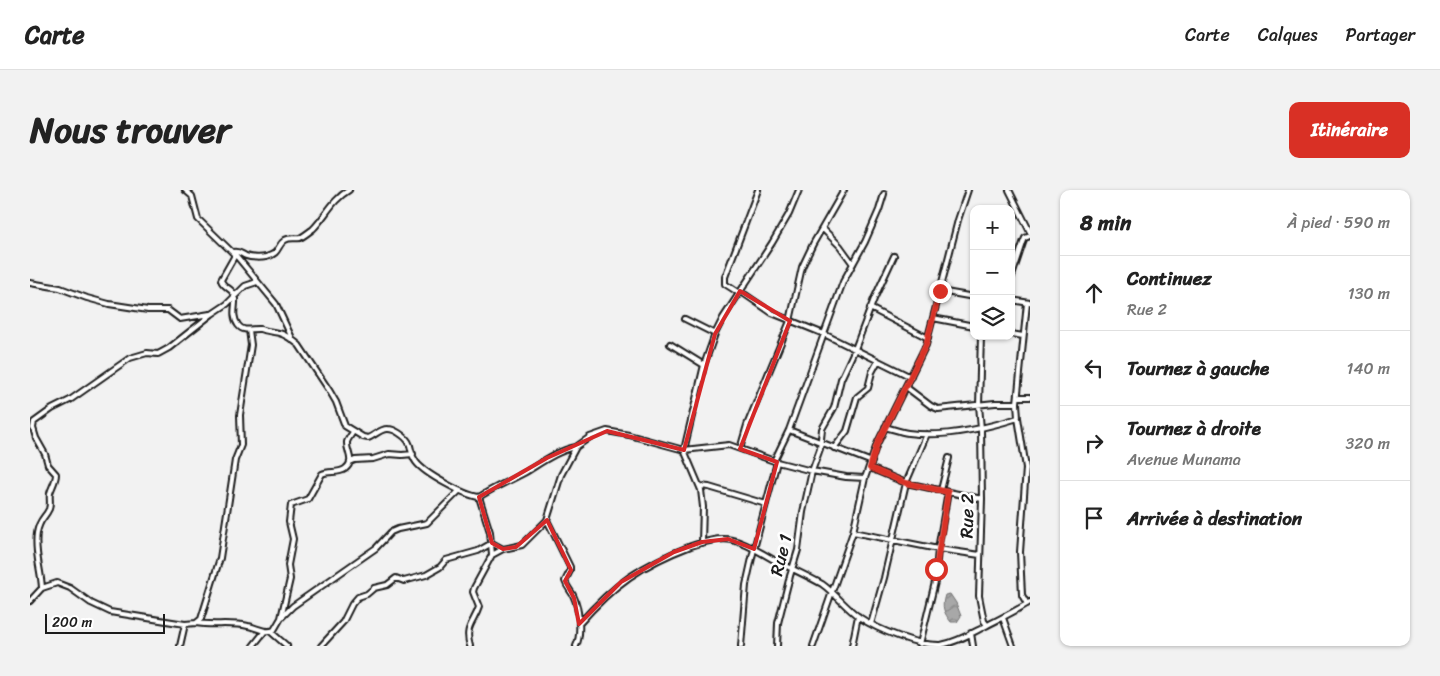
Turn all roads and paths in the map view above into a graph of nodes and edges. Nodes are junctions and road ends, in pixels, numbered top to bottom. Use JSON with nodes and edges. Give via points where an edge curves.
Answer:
{"nodes":[{"id":1,"x":185,"y":190,"type":"edge"},
{"id":2,"x":348,"y":190,"type":"edge"},
{"id":3,"x":758,"y":190,"type":"edge"},
{"id":4,"x":799,"y":190,"type":"edge"},
{"id":5,"x":844,"y":190,"type":"edge"},
{"id":6,"x":968,"y":190,"type":"edge"},
{"id":7,"x":1009,"y":190,"type":"edge"},
{"id":8,"x":884,"y":194,"type":"dead end"},
{"id":9,"x":823,"y":230,"type":"junction"},
{"id":10,"x":1030,"y":234,"type":"edge"},
{"id":11,"x":232,"y":252,"type":"junction"},
{"id":12,"x":894,"y":256,"type":"dead end"},
{"id":13,"x":853,"y":264,"type":"junction"},
{"id":14,"x":1015,"y":267,"type":"edge"},
{"id":15,"x":257,"y":282,"type":"junction"},
{"id":16,"x":30,"y":283,"type":"edge"},
{"id":17,"x":940,"y":291,"type":"junction"},
{"id":18,"x":740,"y":292,"type":"junction"},
{"id":19,"x":970,"y":296,"type":"edge"},
{"id":20,"x":235,"y":297,"type":"junction"},
{"id":21,"x":1015,"y":301,"type":"edge"},
{"id":22,"x":1029,"y":303,"type":"edge"},
{"id":23,"x":870,"y":308,"type":"junction"},
{"id":24,"x":212,"y":314,"type":"junction"},
{"id":25,"x":933,"y":318,"type":"junction"},
{"id":26,"x":685,"y":319,"type":"dead end"},
{"id":27,"x":790,"y":321,"type":"junction"},
{"id":28,"x":970,"y":325,"type":"edge"},
{"id":29,"x":249,"y":330,"type":"junction"},
{"id":30,"x":715,"y":334,"type":"junction"},
{"id":31,"x":824,"y":334,"type":"junction"},
{"id":32,"x":1015,"y":335,"type":"edge"},
{"id":33,"x":1023,"y":336,"type":"junction"},
{"id":34,"x":928,"y":338,"type":"junction"},
{"id":35,"x":292,"y":339,"type":"junction"},
{"id":36,"x":981,"y":340,"type":"edge"},
{"id":37,"x":670,"y":344,"type":"dead end"},
{"id":38,"x":855,"y":349,"type":"junction"},
{"id":39,"x":878,"y":361,"type":"junction"},
{"id":40,"x":704,"y":365,"type":"junction"},
{"id":41,"x":911,"y":377,"type":"junction"},
{"id":42,"x":906,"y":387,"type":"junction"},
{"id":43,"x":1018,"y":397,"type":"junction"},
{"id":44,"x":1030,"y":397,"type":"edge"},
{"id":45,"x":1017,"y":403,"type":"junction"},
{"id":46,"x":979,"y":406,"type":"junction"},
{"id":47,"x":1018,"y":418,"type":"junction"},
{"id":48,"x":885,"y":427,"type":"junction"},
{"id":49,"x":981,"y":429,"type":"junction"},
{"id":50,"x":789,"y":430,"type":"junction"},
{"id":51,"x":353,"y":432,"type":"junction"},
{"id":52,"x":927,"y":434,"type":"junction"},
{"id":53,"x":821,"y":443,"type":"junction"},
{"id":54,"x":576,"y":447,"type":"junction"},
{"id":55,"x":834,"y":448,"type":"junction"},
{"id":56,"x":740,"y":449,"type":"junction"},
{"id":57,"x":684,"y":450,"type":"junction"},
{"id":58,"x":413,"y":454,"type":"junction"},
{"id":59,"x":949,"y":458,"type":"dead end"},
{"id":60,"x":350,"y":462,"type":"junction"},
{"id":61,"x":776,"y":462,"type":"junction"},
{"id":62,"x":872,"y":462,"type":"junction"},
{"id":63,"x":870,"y":468,"type":"junction"},
{"id":64,"x":812,"y":471,"type":"junction"},
{"id":65,"x":865,"y":478,"type":"junction"},
{"id":66,"x":906,"y":483,"type":"junction"},
{"id":67,"x":700,"y":486,"type":"junction"},
{"id":68,"x":940,"y":490,"type":"junction"},
{"id":69,"x":459,"y":491,"type":"junction"},
{"id":70,"x":948,"y":492,"type":"junction"},
{"id":71,"x":479,"y":497,"type":"junction"},
{"id":72,"x":982,"y":499,"type":"junction"},
{"id":73,"x":766,"y":504,"type":"junction"},
{"id":74,"x":547,"y":520,"type":"junction"},
{"id":75,"x":853,"y":532,"type":"junction"},
{"id":76,"x":892,"y":540,"type":"junction"},
{"id":77,"x":702,"y":542,"type":"junction"},
{"id":78,"x":492,"y":543,"type":"junction"},
{"id":79,"x":503,"y":549,"type":"junction"},
{"id":80,"x":754,"y":549,"type":"junction"},
{"id":81,"x":938,"y":549,"type":"junction"},
{"id":82,"x":492,"y":555,"type":"junction"},
{"id":83,"x":980,"y":555,"type":"junction"},
{"id":84,"x":792,"y":568,"type":"junction"},
{"id":85,"x":42,"y":588,"type":"junction"},
{"id":86,"x":832,"y":591,"type":"junction"},
{"id":87,"x":30,"y":601,"type":"edge"},
{"id":88,"x":1029,"y":603,"type":"edge"},
{"id":89,"x":858,"y":616,"type":"junction"},
{"id":90,"x":281,"y":618,"type":"junction"},
{"id":91,"x":1003,"y":618,"type":"junction"},
{"id":92,"x":196,"y":623,"type":"junction"},
{"id":93,"x":185,"y":624,"type":"junction"},
{"id":94,"x":579,"y":624,"type":"junction"},
{"id":95,"x":871,"y":624,"type":"junction"},
{"id":96,"x":987,"y":625,"type":"junction"},
{"id":97,"x":266,"y":631,"type":"junction"},
{"id":98,"x":271,"y":632,"type":"junction"},
{"id":99,"x":971,"y":634,"type":"junction"},
{"id":100,"x":276,"y":637,"type":"junction"},
{"id":101,"x":907,"y":640,"type":"junction"},
{"id":102,"x":920,"y":644,"type":"junction"},
{"id":103,"x":180,"y":646,"type":"edge"},
{"id":104,"x":253,"y":646,"type":"edge"},
{"id":105,"x":279,"y":646,"type":"edge"},
{"id":106,"x":287,"y":646,"type":"edge"},
{"id":107,"x":322,"y":646,"type":"edge"},
{"id":108,"x":470,"y":646,"type":"edge"},
{"id":109,"x":576,"y":646,"type":"edge"},
{"id":110,"x":741,"y":646,"type":"edge"},
{"id":111,"x":776,"y":646,"type":"edge"},
{"id":112,"x":813,"y":646,"type":"edge"},
{"id":113,"x":852,"y":646,"type":"edge"},
{"id":114,"x":906,"y":646,"type":"edge"},
{"id":115,"x":940,"y":646,"type":"edge"},
{"id":116,"x":973,"y":646,"type":"edge"},
{"id":117,"x":1013,"y":646,"type":"edge"}],
"edges":[{"from":1,"to":11,"type":"street","via":[[192,196],[198,220]]},
{"from":2,"to":11,"type":"street","via":[[338,197],[313,228],[299,238],[287,238],[274,254],[256,257]]},
{"from":3,"to":18,"type":"street","via":[[724,277],[724,284]]},
{"from":4,"to":18,"type":"street","via":[[789,214]]},
{"from":5,"to":9,"type":"street"},
{"from":6,"to":17,"type":"street"},
{"from":7,"to":10,"type":"street"},
{"from":8,"to":13,"type":"street"},
{"from":9,"to":13,"type":"street"},
{"from":9,"to":27,"type":"street","via":[[802,267]]},
{"from":10,"to":14,"type":"street","via":[[1025,238]]},
{"from":11,"to":15,"type":"street"},
{"from":11,"to":20,"type":"street","via":[[234,257],[221,280]]},
{"from":12,"to":23,"type":"street","name":"Rue 1"},
{"from":13,"to":31,"type":"street"},
{"from":15,"to":20,"type":"street","via":[[245,286]]},
{"from":15,"to":35,"type":"street","via":[[276,304]]},
{"from":16,"to":24,"type":"street","via":[[60,288],[109,304],[168,310],[180,319]]},
{"from":17,"to":19,"type":"street"},
{"from":17,"to":25,"type":"street"},
{"from":18,"to":27,"type":"street"},
{"from":18,"to":30,"type":"street"},
{"from":20,"to":24,"type":"street"},
{"from":20,"to":29,"type":"street","via":[[235,318],[241,328]]},
{"from":21,"to":22,"type":"street"},
{"from":22,"to":33,"type":"street"},
{"from":23,"to":34,"type":"street"},
{"from":23,"to":38,"type":"street","name":"Rue 1"},
{"from":24,"to":85,"type":"street","via":[[170,348],[158,354],[146,353],[130,358],[34,422],[36,438],[48,465],[56,474],[50,494],[50,509],[41,519],[37,532],[36,550]]},
{"from":25,"to":28,"type":"street"},
{"from":25,"to":34,"type":"street"},
{"from":26,"to":30,"type":"street"},
{"from":27,"to":31,"type":"street"},
{"from":27,"to":56,"type":"street"},
{"from":29,"to":35,"type":"street","via":[[280,333]]},
{"from":29,"to":92,"type":"street","via":[[251,345],[240,415],[241,445],[235,460],[220,558],[201,619]]},
{"from":30,"to":40,"type":"street"},
{"from":31,"to":38,"type":"street"},
{"from":31,"to":50,"type":"street"},
{"from":32,"to":33,"type":"street"},
{"from":33,"to":43,"type":"street"},
{"from":34,"to":41,"type":"street"},
{"from":35,"to":51,"type":"street","via":[[329,390],[345,426]]},
{"from":36,"to":46,"type":"street","name":"Rue 2"},
{"from":37,"to":40,"type":"street"},
{"from":38,"to":39,"type":"street"},
{"from":38,"to":53,"type":"street","name":"Rue 1","via":[[840,379],[834,408],[823,427]]},
{"from":39,"to":41,"type":"street"},
{"from":39,"to":55,"type":"street","via":[[868,388],[857,398],[847,431]]},
{"from":40,"to":57,"type":"street"},
{"from":41,"to":42,"type":"street"},
{"from":42,"to":46,"type":"street","via":[[934,408]]},
{"from":42,"to":48,"type":"street"},
{"from":43,"to":44,"type":"street"},
{"from":43,"to":45,"type":"street"},
{"from":45,"to":46,"type":"street"},
{"from":45,"to":47,"type":"street"},
{"from":46,"to":49,"type":"street","name":"Rue 2"},
{"from":47,"to":49,"type":"street"},
{"from":47,"to":88,"type":"street","via":[[1026,468],[1020,552],[1022,595]]},
{"from":48,"to":52,"type":"street"},
{"from":48,"to":62,"type":"street"},
{"from":49,"to":52,"type":"street"},
{"from":49,"to":72,"type":"street","name":"Rue 2"},
{"from":50,"to":53,"type":"street"},
{"from":50,"to":61,"type":"street"},
{"from":51,"to":58,"type":"street","via":[[368,438],[384,429],[392,430],[408,440]]},
{"from":51,"to":60,"type":"street","via":[[347,442]]},
{"from":52,"to":66,"type":"street"},
{"from":53,"to":55,"type":"street"},
{"from":53,"to":64,"type":"street","name":"Rue 1"},
{"from":54,"to":57,"type":"street","via":[[607,430]]},
{"from":54,"to":71,"type":"street","via":[[547,458]]},
{"from":54,"to":74,"type":"street","via":[[561,475]]},
{"from":55,"to":62,"type":"street"},
{"from":56,"to":57,"type":"street","via":[[721,445]]},
{"from":56,"to":61,"type":"street"},
{"from":57,"to":67,"type":"street"},
{"from":58,"to":60,"type":"street","via":[[389,454]]},
{"from":58,"to":69,"type":"street","via":[[422,467]]},
{"from":59,"to":68,"type":"street"},
{"from":60,"to":90,"type":"street","via":[[347,468],[322,474],[308,499],[290,505],[293,539],[288,565],[290,579]]},
{"from":61,"to":64,"type":"street"},
{"from":61,"to":73,"type":"street"},
{"from":62,"to":63,"type":"street"},
{"from":63,"to":65,"type":"street"},
{"from":63,"to":66,"type":"street"},
{"from":64,"to":65,"type":"street"},
{"from":64,"to":84,"type":"street","name":"Rue 1"},
{"from":65,"to":75,"type":"street"},
{"from":66,"to":68,"type":"street"},
{"from":66,"to":76,"type":"street"},
{"from":67,"to":73,"type":"street"},
{"from":67,"to":77,"type":"street"},
{"from":68,"to":70,"type":"street"},
{"from":69,"to":71,"type":"street"},
{"from":69,"to":90,"type":"street","via":[[427,523],[391,532],[376,548]]},
{"from":70,"to":72,"type":"street"},
{"from":70,"to":81,"type":"street","name":"Rue 2"},
{"from":71,"to":78,"type":"street"},
{"from":72,"to":83,"type":"street","name":"Rue 2"},
{"from":73,"to":80,"type":"street"},
{"from":74,"to":79,"type":"street","via":[[522,545]]},
{"from":74,"to":94,"type":"street","via":[[570,567],[565,581],[574,598]]},
{"from":75,"to":76,"type":"street"},
{"from":75,"to":86,"type":"street"},
{"from":76,"to":81,"type":"street"},
{"from":76,"to":95,"type":"street"},
{"from":77,"to":80,"type":"street","via":[[728,539]]},
{"from":77,"to":94,"type":"street","via":[[674,552],[630,575],[598,602]]},
{"from":78,"to":79,"type":"street"},
{"from":78,"to":82,"type":"street"},
{"from":78,"to":107,"type":"street","via":[[478,551],[446,560],[426,575],[404,581],[394,578],[387,585],[358,597],[343,622]]},
{"from":79,"to":82,"type":"street"},
{"from":80,"to":84,"type":"street"},
{"from":80,"to":110,"type":"street","via":[[746,585]]},
{"from":81,"to":83,"type":"street"},
{"from":81,"to":102,"type":"street","name":"Rue 2","via":[[935,582]]},
{"from":82,"to":108,"type":"street","via":[[473,592],[479,607],[468,629]]},
{"from":83,"to":96,"type":"street","name":"Rue 2","via":[[979,596]]},
{"from":84,"to":86,"type":"street"},
{"from":84,"to":111,"type":"street","name":"Rue 1","via":[[778,623]]},
{"from":85,"to":87,"type":"street"},
{"from":85,"to":93,"type":"street","via":[[61,584],[110,612]]},
{"from":86,"to":89,"type":"street"},
{"from":86,"to":112,"type":"street"},
{"from":88,"to":91,"type":"street"},
{"from":89,"to":95,"type":"street"},
{"from":89,"to":113,"type":"street"},
{"from":90,"to":98,"type":"street"},
{"from":91,"to":96,"type":"street"},
{"from":91,"to":117,"type":"street"},
{"from":92,"to":93,"type":"street"},
{"from":92,"to":97,"type":"street","via":[[238,624]]},
{"from":93,"to":103,"type":"street"},
{"from":94,"to":109,"type":"street","via":[[580,637]]},
{"from":95,"to":101,"type":"street"},
{"from":96,"to":99,"type":"street"},
{"from":97,"to":98,"type":"street"},
{"from":97,"to":104,"type":"street"},
{"from":98,"to":100,"type":"street"},
{"from":99,"to":115,"type":"street"},
{"from":99,"to":116,"type":"street"},
{"from":100,"to":105,"type":"street"},
{"from":100,"to":106,"type":"street"},
{"from":101,"to":102,"type":"street"},
{"from":101,"to":114,"type":"street"},
{"from":102,"to":115,"type":"street"}]}
